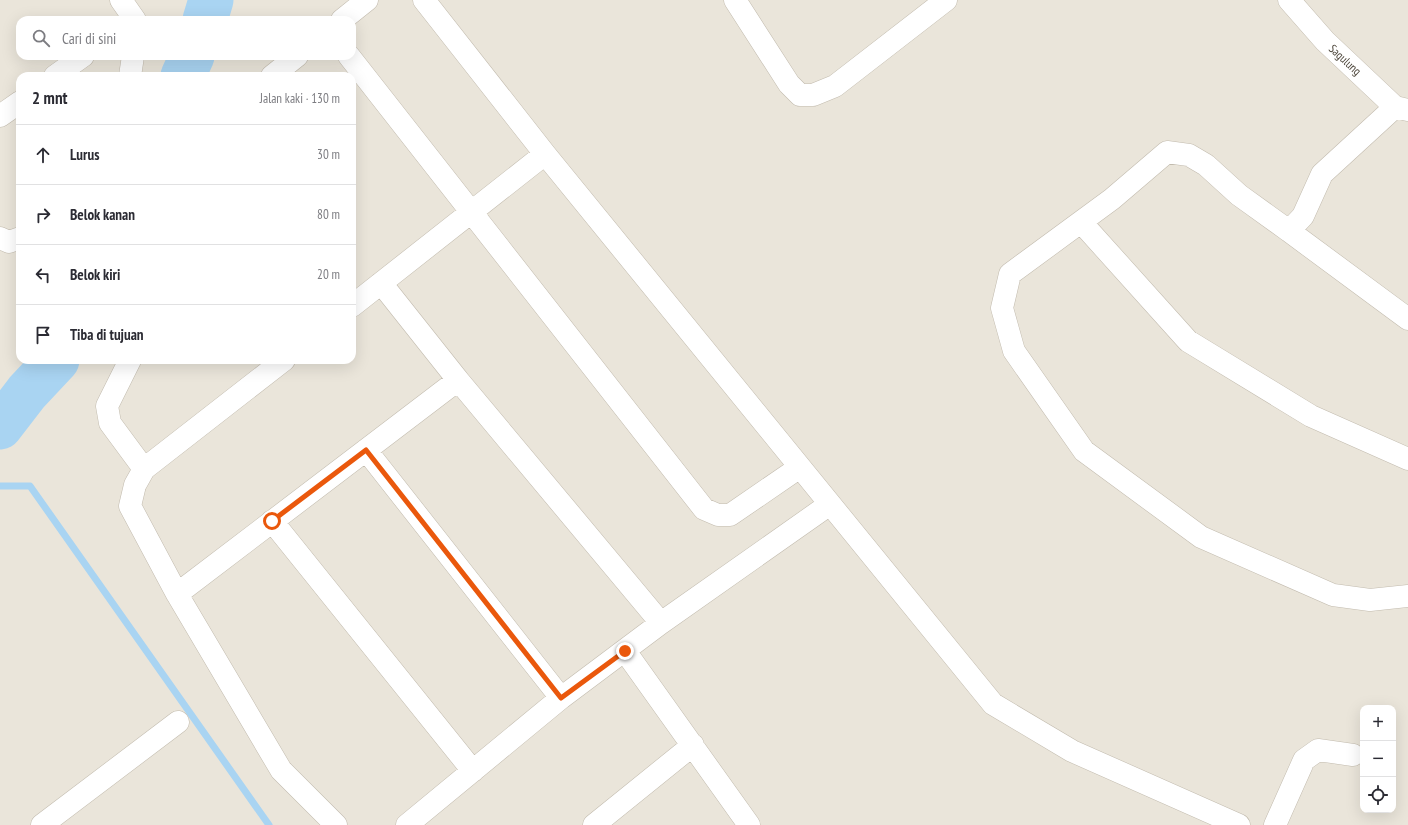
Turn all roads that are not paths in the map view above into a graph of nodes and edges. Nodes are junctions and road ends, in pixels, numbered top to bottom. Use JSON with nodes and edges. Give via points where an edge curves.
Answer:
{"nodes":[{"id":1,"x":121,"y":0,"type":"edge"},
{"id":2,"x":367,"y":0,"type":"edge"},
{"id":3,"x":424,"y":0,"type":"edge"},
{"id":4,"x":735,"y":0,"type":"edge"},
{"id":5,"x":946,"y":0,"type":"edge"},
{"id":6,"x":1289,"y":0,"type":"edge"},
{"id":7,"x":132,"y":16,"type":"edge"},
{"id":8,"x":347,"y":16,"type":"edge"},
{"id":9,"x":77,"y":60,"type":"edge"},
{"id":10,"x":132,"y":60,"type":"edge"},
{"id":11,"x":292,"y":60,"type":"edge"},
{"id":12,"x":352,"y":60,"type":"edge"},
{"id":13,"x":61,"y":72,"type":"edge"},
{"id":14,"x":131,"y":72,"type":"edge"},
{"id":15,"x":277,"y":72,"type":"edge"},
{"id":16,"x":16,"y":105,"type":"edge"},
{"id":17,"x":1402,"y":108,"type":"edge"},
{"id":18,"x":0,"y":116,"type":"edge"},
{"id":19,"x":545,"y":154,"type":"junction"},
{"id":20,"x":471,"y":213,"type":"junction"},
{"id":21,"x":1081,"y":222,"type":"junction"},
{"id":22,"x":1289,"y":231,"type":"junction"},
{"id":23,"x":0,"y":238,"type":"edge"},
{"id":24,"x":16,"y":239,"type":"edge"},
{"id":25,"x":381,"y":283,"type":"junction"},
{"id":26,"x":356,"y":296,"type":"edge"},
{"id":27,"x":1408,"y":319,"type":"edge"},
{"id":28,"x":128,"y":364,"type":"edge"},
{"id":29,"x":279,"y":364,"type":"edge"},
{"id":30,"x":458,"y":380,"type":"junction"},
{"id":31,"x":366,"y":450,"type":"junction"},
{"id":32,"x":1408,"y":459,"type":"edge"},
{"id":33,"x":800,"y":467,"type":"junction"},
{"id":34,"x":144,"y":470,"type":"junction"},
{"id":35,"x":830,"y":504,"type":"junction"},
{"id":36,"x":272,"y":521,"type":"junction"},
{"id":37,"x":177,"y":594,"type":"junction"},
{"id":38,"x":1408,"y":596,"type":"edge"},
{"id":39,"x":660,"y":624,"type":"junction"},
{"id":40,"x":625,"y":651,"type":"junction"},
{"id":41,"x":561,"y":698,"type":"junction"},
{"id":42,"x":178,"y":722,"type":"dead end"},
{"id":43,"x":693,"y":745,"type":"junction"},
{"id":44,"x":1353,"y":755,"type":"dead end"},
{"id":45,"x":473,"y":770,"type":"junction"},
{"id":46,"x":411,"y":824,"type":"edge"},
{"id":47,"x":43,"y":825,"type":"edge"},
{"id":48,"x":336,"y":825,"type":"edge"},
{"id":49,"x":594,"y":825,"type":"edge"},
{"id":50,"x":749,"y":825,"type":"edge"},
{"id":51,"x":1239,"y":825,"type":"edge"},
{"id":52,"x":1275,"y":825,"type":"edge"}],
"edges":[{"from":1,"to":7,"type":"street"},
{"from":2,"to":8,"type":"street"},
{"from":3,"to":19,"type":"street"},
{"from":4,"to":5,"type":"street","via":[[789,84],[800,95],[813,95],[835,86]]},
{"from":6,"to":17,"type":"street","name":"Sagulung","via":[[1325,41]]},
{"from":9,"to":13,"type":"street"},
{"from":10,"to":14,"type":"street"},
{"from":11,"to":15,"type":"street"},
{"from":12,"to":20,"type":"street"},
{"from":16,"to":18,"type":"street"},
{"from":17,"to":22,"type":"street","via":[[1322,174],[1303,216]]},
{"from":19,"to":20,"type":"street"},
{"from":19,"to":33,"type":"street"},
{"from":20,"to":25,"type":"street"},
{"from":20,"to":33,"type":"street","via":[[704,509],[718,515],[730,515]]},
{"from":21,"to":22,"type":"street","via":[[1112,200],[1168,152],[1189,155],[1206,165],[1239,195]]},
{"from":21,"to":32,"type":"street","via":[[1188,341],[1311,416]]},
{"from":21,"to":38,"type":"street","via":[[1010,274],[1002,308],[1014,351],[1084,451],[1200,537],[1333,595],[1370,600]]},
{"from":22,"to":27,"type":"street"},
{"from":23,"to":24,"type":"street","via":[[9,242]]},
{"from":25,"to":26,"type":"street"},
{"from":25,"to":30,"type":"street"},
{"from":28,"to":34,"type":"street","via":[[107,406],[110,423]]},
{"from":29,"to":34,"type":"street"},
{"from":30,"to":31,"type":"street"},
{"from":30,"to":39,"type":"street"},
{"from":31,"to":36,"type":"street"},
{"from":31,"to":41,"type":"street"},
{"from":33,"to":35,"type":"street"},
{"from":34,"to":37,"type":"street","via":[[134,485],[130,506]]},
{"from":35,"to":39,"type":"street"},
{"from":35,"to":51,"type":"street","via":[[993,704],[1072,751]]},
{"from":36,"to":37,"type":"street"},
{"from":36,"to":45,"type":"street"},
{"from":37,"to":48,"type":"street","via":[[281,770]]},
{"from":39,"to":40,"type":"street"},
{"from":40,"to":41,"type":"street"},
{"from":40,"to":43,"type":"street"},
{"from":41,"to":45,"type":"street"},
{"from":42,"to":47,"type":"street"},
{"from":43,"to":49,"type":"street"},
{"from":43,"to":50,"type":"street"},
{"from":44,"to":52,"type":"street","via":[[1318,750],[1304,760]]},
{"from":45,"to":46,"type":"street"}]}
